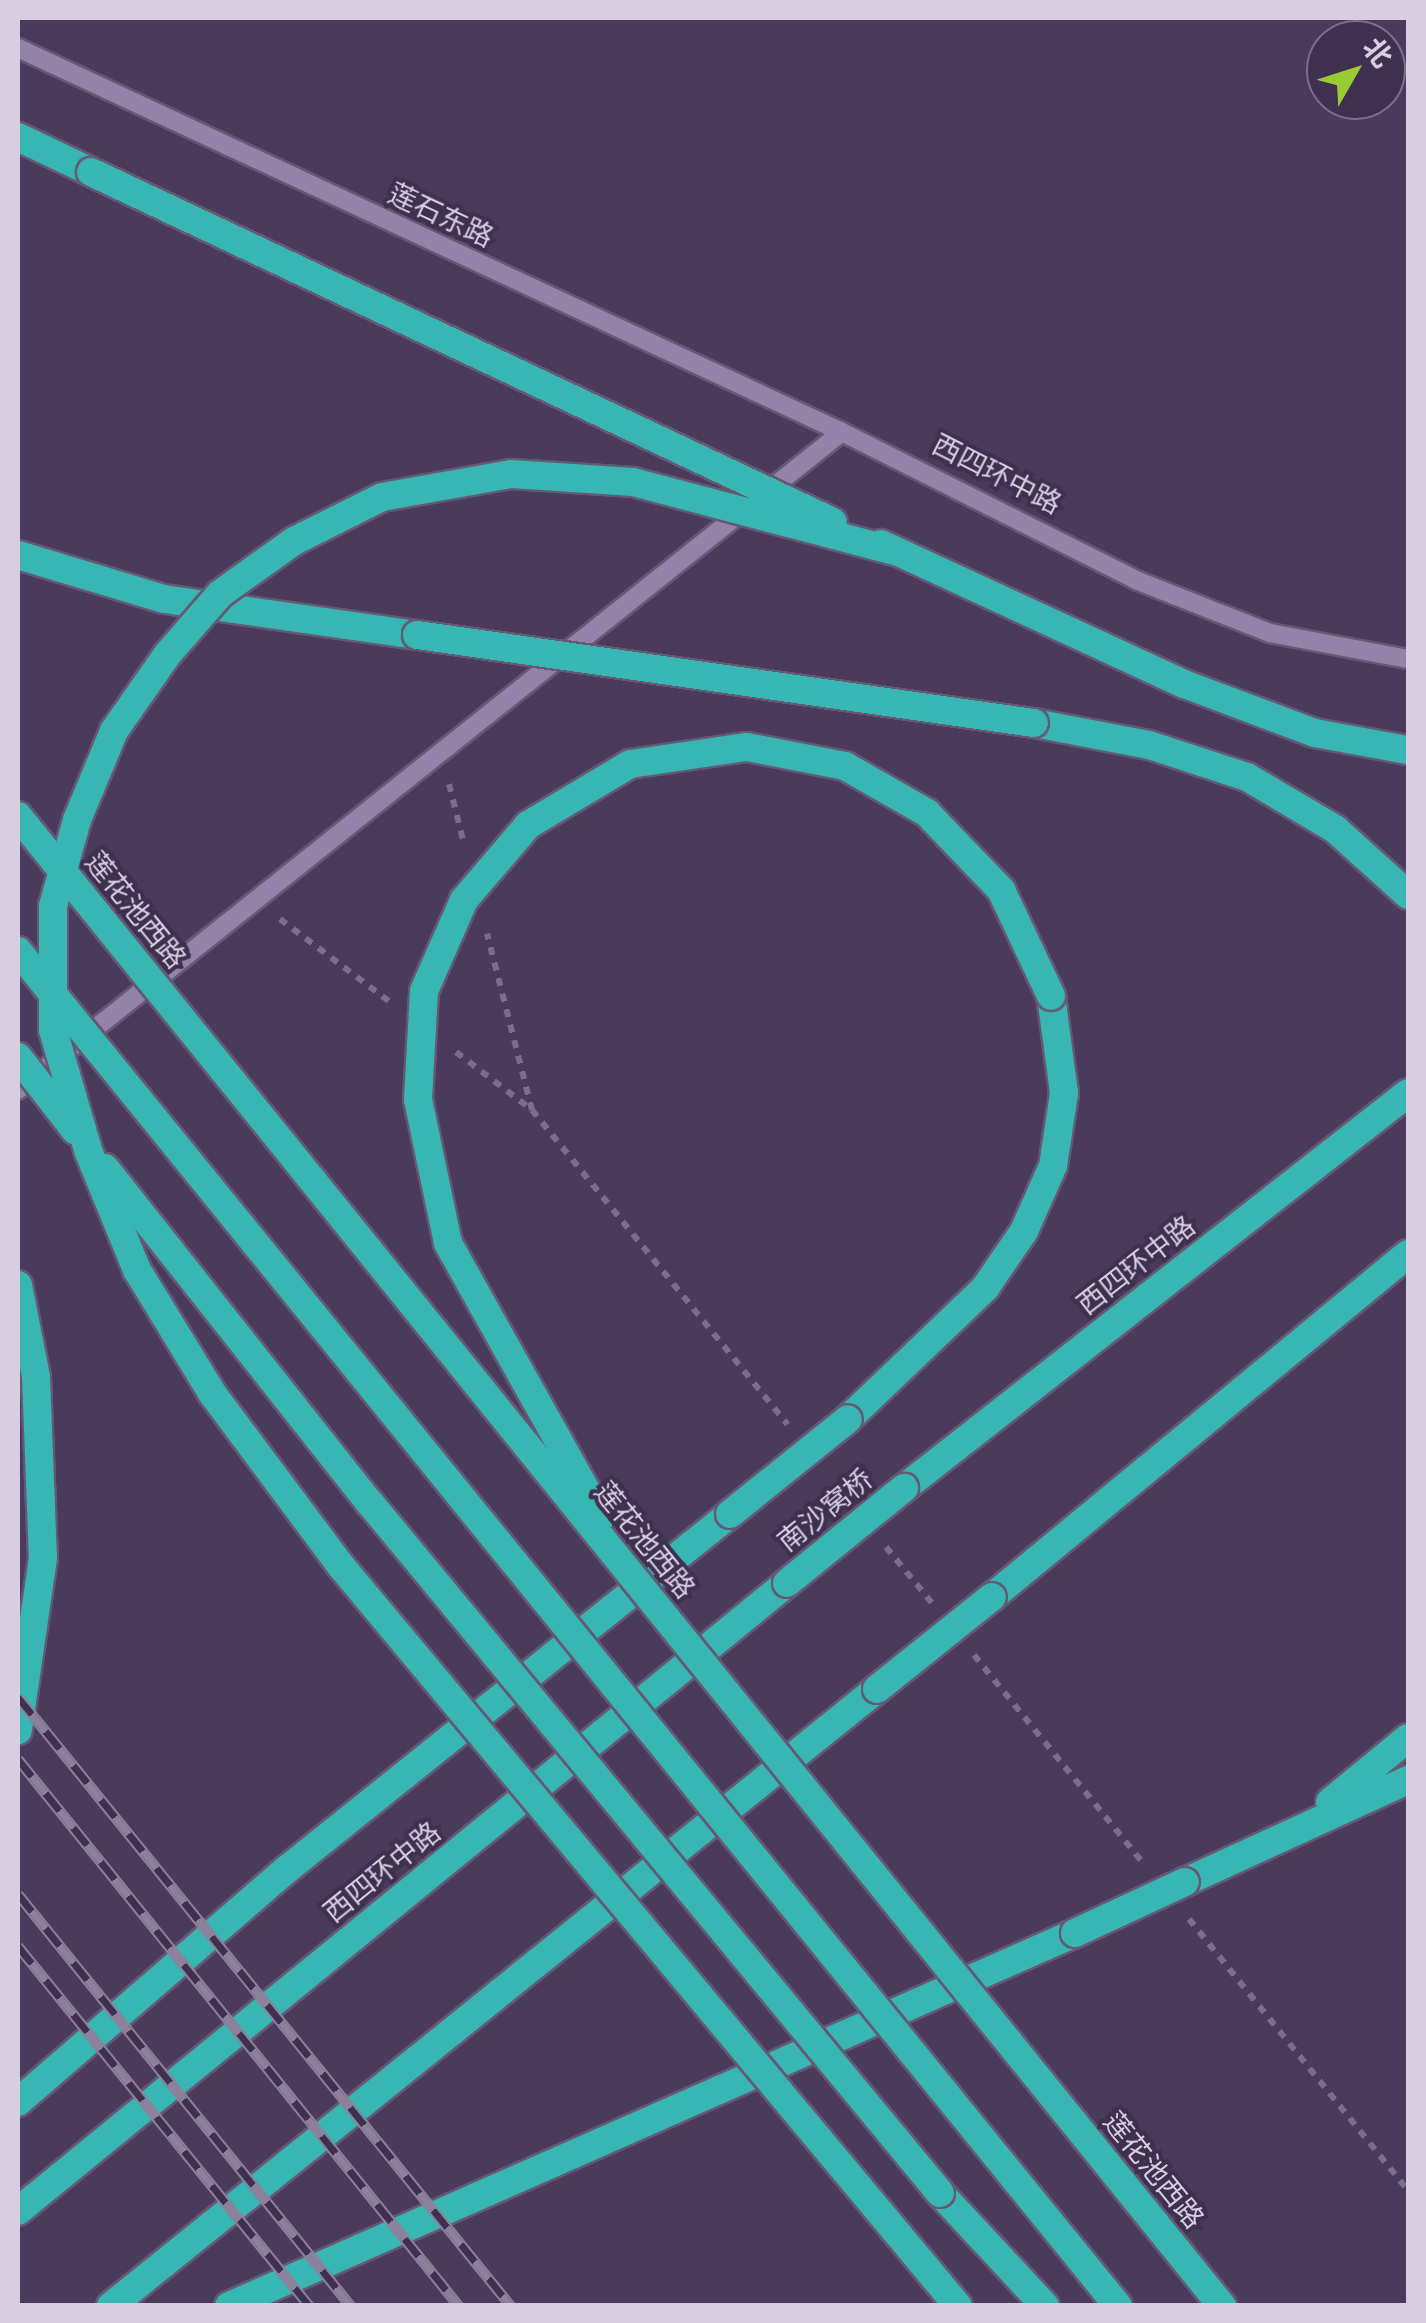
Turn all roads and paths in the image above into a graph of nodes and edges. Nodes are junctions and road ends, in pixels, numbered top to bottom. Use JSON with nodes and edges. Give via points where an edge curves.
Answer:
{"nodes":[{"id":1,"x":18,"y":48,"type":"edge"},
{"id":2,"x":18,"y":137,"type":"edge"},
{"id":3,"x":842,"y":432,"type":"junction"},
{"id":4,"x":898,"y":552,"type":"junction"},
{"id":5,"x":18,"y":555,"type":"edge"},
{"id":6,"x":1402,"y":659,"type":"edge"},
{"id":7,"x":1408,"y":675,"type":"edge"},
{"id":8,"x":1408,"y":750,"type":"edge"},
{"id":9,"x":18,"y":816,"type":"edge"},
{"id":10,"x":1408,"y":895,"type":"edge"},
{"id":11,"x":18,"y":951,"type":"edge"},
{"id":12,"x":18,"y":1057,"type":"edge"},
{"id":13,"x":18,"y":1090,"type":"edge"},
{"id":14,"x":1408,"y":1093,"type":"edge"},
{"id":15,"x":1408,"y":1254,"type":"edge"},
{"id":16,"x":18,"y":1285,"type":"edge"},
{"id":17,"x":904,"y":1488,"type":"joint"},
{"id":18,"x":787,"y":1583,"type":"joint"},
{"id":19,"x":639,"y":1584,"type":"junction"},
{"id":20,"x":18,"y":1730,"type":"edge"},
{"id":21,"x":1408,"y":1738,"type":"edge"},
{"id":22,"x":1408,"y":1780,"type":"edge"},
{"id":23,"x":1276,"y":1841,"type":"junction"},
{"id":24,"x":18,"y":2102,"type":"edge"},
{"id":25,"x":18,"y":2211,"type":"edge"},
{"id":26,"x":111,"y":2306,"type":"edge"},
{"id":27,"x":229,"y":2306,"type":"edge"},
{"id":28,"x":958,"y":2306,"type":"edge"},
{"id":29,"x":1045,"y":2306,"type":"edge"},
{"id":30,"x":1118,"y":2306,"type":"edge"},
{"id":31,"x":1222,"y":2306,"type":"edge"}],
"edges":[{"from":1,"to":3,"type":"street","name":"莲石东路"},
{"from":2,"to":4,"type":"highway","bridge":true},
{"from":3,"to":6,"type":"street","name":"西四环中路","via":[[1138,581],[1270,633]]},
{"from":3,"to":13,"type":"street"},
{"from":4,"to":8,"type":"highway","bridge":true,"via":[[1184,684],[1315,733]]},
{"from":4,"to":28,"type":"highway","bridge":true,"via":[[634,482],[511,474],[382,497],[294,541],[220,594],[166,654],[114,731],[77,820],[53,906],[53,1030],[89,1153],[137,1270],[212,1393],[341,1566]]},
{"from":5,"to":10,"type":"highway","bridge":true,"via":[[164,599],[1150,745],[1247,777],[1335,829]]},
{"from":6,"to":7,"type":"street"},
{"from":9,"to":19,"type":"highway","name":"莲花池西路","bridge":true},
{"from":11,"to":30,"type":"highway","bridge":true},
{"from":12,"to":29,"type":"highway","bridge":true,"via":[[370,1502],[940,2193]]},
{"from":14,"to":17,"type":"highway","name":"西四环中路"},
{"from":15,"to":26,"type":"highway","bridge":true},
{"from":16,"to":20,"type":"highway","via":[[36,1377],[43,1558]]},
{"from":17,"to":18,"type":"highway","name":"南沙窝桥","bridge":true},
{"from":18,"to":25,"type":"highway","name":"西四环中路"},
{"from":19,"to":24,"type":"highway","bridge":true,"via":[[448,1243],[418,1100],[424,991],[464,900],[528,826],[630,764],[747,747],[845,766],[927,813],[1001,890],[1051,996],[1064,1093],[1053,1166],[1024,1231],[986,1288],[848,1419],[286,1870]]},
{"from":19,"to":31,"type":"highway","name":"莲花池西路","bridge":true},
{"from":21,"to":23,"type":"highway","via":[[1385,1763]]},
{"from":22,"to":23,"type":"highway"},
{"from":23,"to":27,"type":"highway","bridge":true}]}
